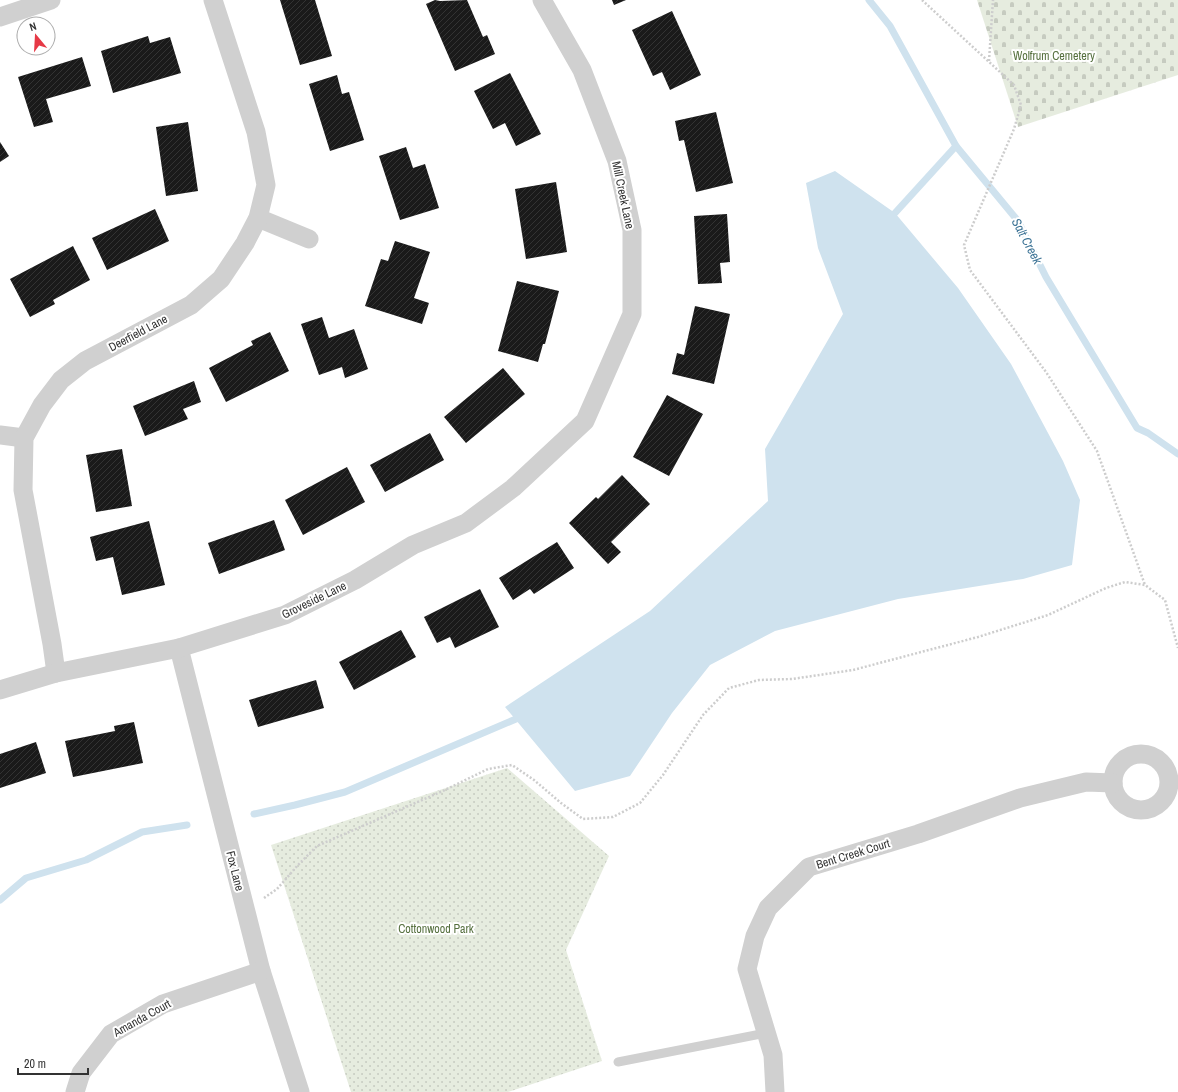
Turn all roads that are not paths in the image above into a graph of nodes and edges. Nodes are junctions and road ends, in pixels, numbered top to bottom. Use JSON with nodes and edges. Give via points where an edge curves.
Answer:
{"nodes":[{"id":1,"x":51,"y":0,"type":"edge"},
{"id":2,"x":213,"y":0,"type":"edge"},
{"id":3,"x":542,"y":0,"type":"edge"},
{"id":4,"x":0,"y":17,"type":"edge"},
{"id":5,"x":258,"y":218,"type":"junction"},
{"id":6,"x":309,"y":239,"type":"dead end"},
{"id":7,"x":585,"y":421,"type":"joint"},
{"id":8,"x":0,"y":435,"type":"edge"},
{"id":9,"x":24,"y":438,"type":"junction"},
{"id":10,"x":179,"y":648,"type":"junction"},
{"id":11,"x":56,"y":674,"type":"junction"},
{"id":12,"x":0,"y":690,"type":"edge"},
{"id":13,"x":1113,"y":783,"type":"dead end"},
{"id":14,"x":261,"y":972,"type":"junction"},
{"id":15,"x":766,"y":1033,"type":"junction"},
{"id":16,"x":618,"y":1062,"type":"dead end"},
{"id":17,"x":75,"y":1092,"type":"edge"},
{"id":18,"x":300,"y":1092,"type":"edge"},
{"id":19,"x":775,"y":1092,"type":"edge"}],
"edges":[{"from":1,"to":4,"type":"street"},
{"from":2,"to":5,"type":"street","name":"Deerfield Lane","via":[[256,132],[266,185]]},
{"from":3,"to":7,"type":"street","name":"Mill Creek Lane","via":[[585,77],[617,161],[632,230],[632,314]]},
{"from":5,"to":6,"type":"street"},
{"from":5,"to":9,"type":"street","name":"Deerfield Lane","via":[[221,279],[191,305],[85,361],[61,380],[42,405]]},
{"from":7,"to":10,"type":"street","name":"Groveside Lane","via":[[513,488],[466,523],[413,545],[355,580],[285,615]]},
{"from":8,"to":9,"type":"street"},
{"from":9,"to":11,"type":"street","name":"Deerfield Lane","via":[[24,490]]},
{"from":10,"to":11,"type":"street","name":"Groveside Lane"},
{"from":10,"to":14,"type":"street","name":"Fox Lane"},
{"from":11,"to":12,"type":"street","name":"Groveside Lane"},
{"from":13,"to":15,"type":"street","name":"Bent Creek Court","via":[[1086,782],[1020,798],[918,834],[809,867],[768,908],[755,936],[747,969]]},
{"from":14,"to":17,"type":"street","name":"Amanda Court","via":[[163,1004],[111,1034],[81,1073]]},
{"from":14,"to":18,"type":"street","name":"Fox Lane"},
{"from":15,"to":16,"type":"lane"},
{"from":15,"to":19,"type":"street","name":"Bent Creek Court","via":[[773,1055]]}]}
